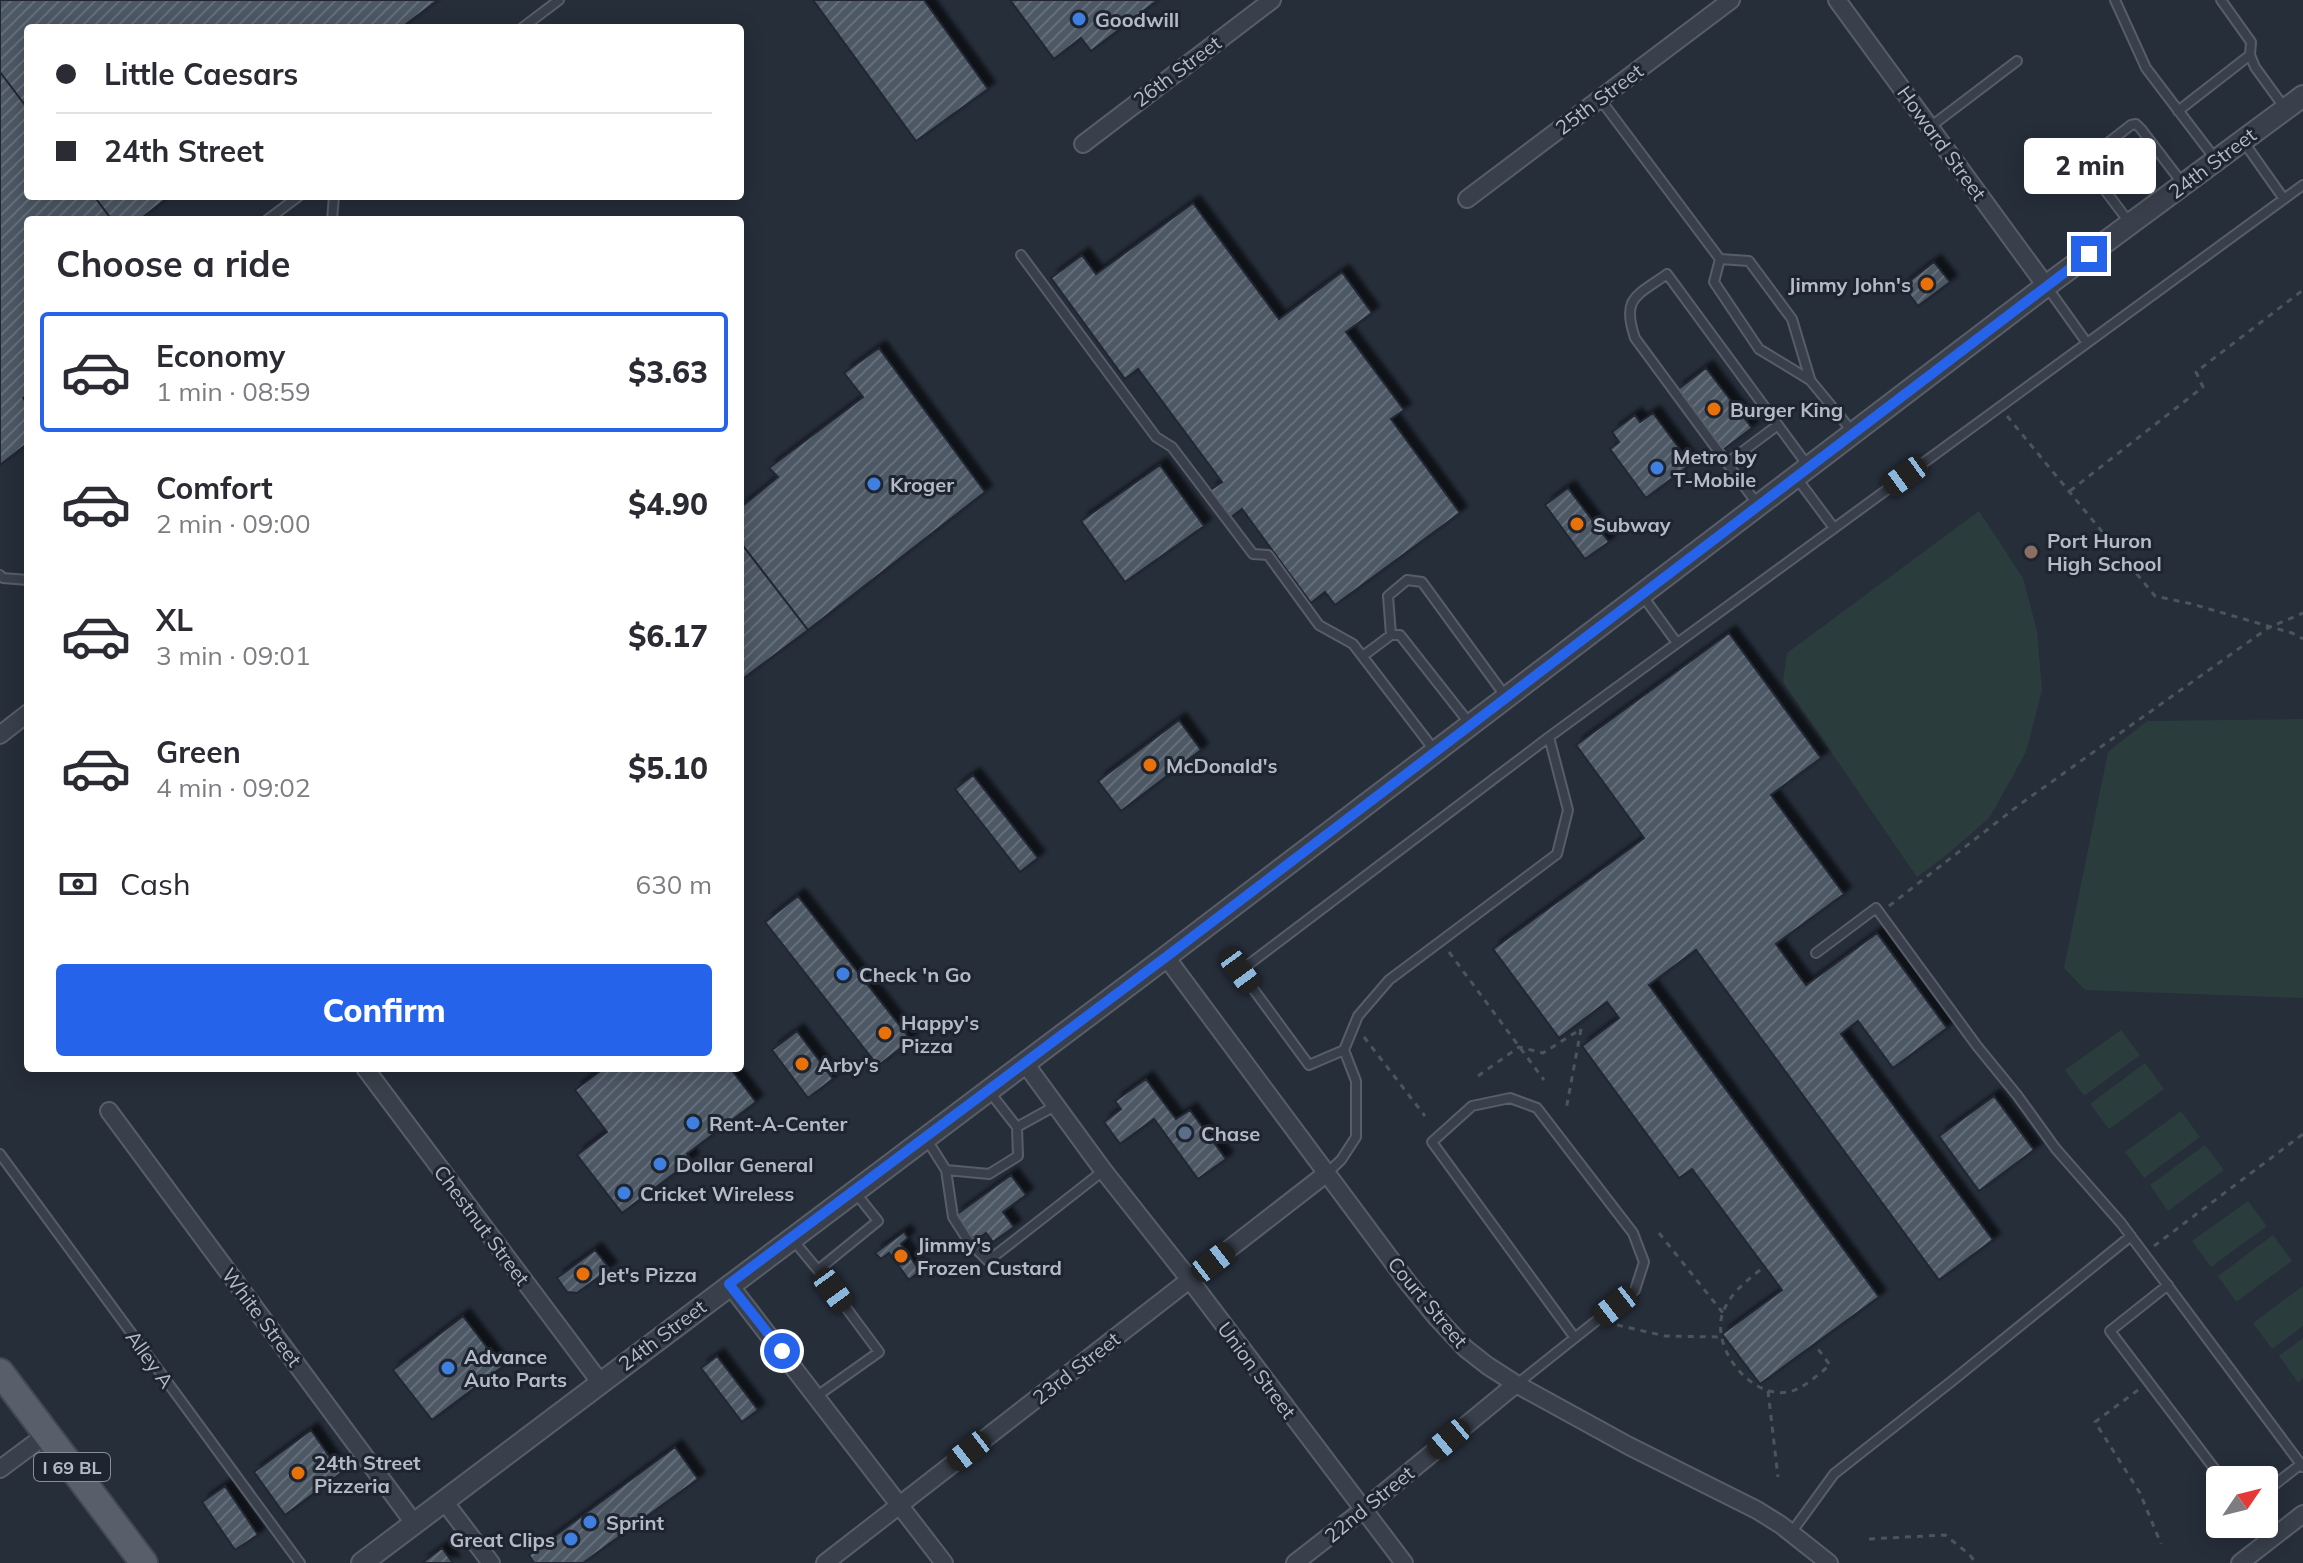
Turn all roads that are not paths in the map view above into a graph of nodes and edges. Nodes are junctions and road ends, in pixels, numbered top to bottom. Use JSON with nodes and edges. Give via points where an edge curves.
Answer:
{"nodes":[{"id":1,"x":559,"y":0,"type":"edge"},
{"id":2,"x":1272,"y":0,"type":"edge"},
{"id":3,"x":1731,"y":0,"type":"edge"},
{"id":4,"x":1837,"y":0,"type":"edge"},
{"id":5,"x":2115,"y":0,"type":"edge"},
{"id":6,"x":2221,"y":0,"type":"edge"},
{"id":7,"x":527,"y":24,"type":"edge"},
{"id":8,"x":2250,"y":55,"type":"junction"},
{"id":9,"x":2017,"y":61,"type":"dead end"},
{"id":10,"x":2303,"y":96,"type":"edge"},
{"id":11,"x":1600,"y":99,"type":"junction"},
{"id":12,"x":2285,"y":109,"type":"junction"},
{"id":13,"x":2178,"y":111,"type":"junction"},
{"id":14,"x":1930,"y":127,"type":"junction"},
{"id":15,"x":2242,"y":141,"type":"junction"},
{"id":16,"x":1083,"y":144,"type":"dead end"},
{"id":17,"x":2216,"y":160,"type":"junction"},
{"id":18,"x":2184,"y":184,"type":"junction"},
{"id":19,"x":2303,"y":185,"type":"edge"},
{"id":20,"x":1467,"y":199,"type":"dead end"},
{"id":21,"x":2284,"y":199,"type":"junction"},
{"id":22,"x":294,"y":200,"type":"edge"},
{"id":23,"x":272,"y":216,"type":"edge"},
{"id":24,"x":2130,"y":224,"type":"junction"},
{"id":25,"x":1021,"y":255,"type":"dead end"},
{"id":26,"x":1720,"y":259,"type":"junction"},
{"id":27,"x":2046,"y":286,"type":"junction"},
{"id":28,"x":2087,"y":343,"type":"junction"},
{"id":29,"x":1810,"y":380,"type":"junction"},
{"id":30,"x":1778,"y":425,"type":"junction"},
{"id":31,"x":1853,"y":433,"type":"junction"},
{"id":32,"x":1727,"y":463,"type":"junction"},
{"id":33,"x":1802,"y":472,"type":"junction"},
{"id":34,"x":1758,"y":505,"type":"junction"},
{"id":35,"x":1834,"y":528,"type":"junction"},
{"id":36,"x":0,"y":575,"type":"edge"},
{"id":37,"x":24,"y":580,"type":"edge"},
{"id":38,"x":1641,"y":594,"type":"junction"},
{"id":39,"x":1391,"y":635,"type":"junction"},
{"id":40,"x":1677,"y":643,"type":"junction"},
{"id":41,"x":1363,"y":656,"type":"junction"},
{"id":42,"x":1506,"y":697,"type":"junction"},
{"id":43,"x":24,"y":716,"type":"edge"},
{"id":44,"x":1470,"y":724,"type":"junction"},
{"id":45,"x":0,"y":735,"type":"edge"},
{"id":46,"x":1549,"y":737,"type":"junction"},
{"id":47,"x":1435,"y":751,"type":"junction"},
{"id":48,"x":1816,"y":953,"type":"dead end"},
{"id":49,"x":1166,"y":957,"type":"junction"},
{"id":50,"x":1344,"y":1050,"type":"junction"},
{"id":51,"x":1024,"y":1062,"type":"junction"},
{"id":52,"x":368,"y":1072,"type":"edge"},
{"id":53,"x":987,"y":1090,"type":"junction"},
{"id":54,"x":1056,"y":1106,"type":"junction"},
{"id":55,"x":109,"y":1111,"type":"dead end"},
{"id":56,"x":1017,"y":1127,"type":"junction"},
{"id":57,"x":925,"y":1136,"type":"junction"},
{"id":58,"x":0,"y":1154,"type":"edge"},
{"id":59,"x":946,"y":1170,"type":"junction"},
{"id":60,"x":1103,"y":1170,"type":"junction"},
{"id":61,"x":1327,"y":1173,"type":"junction"},
{"id":62,"x":854,"y":1190,"type":"junction"},
{"id":63,"x":2131,"y":1236,"type":"junction"},
{"id":64,"x":791,"y":1237,"type":"junction"},
{"id":65,"x":818,"y":1270,"type":"junction"},
{"id":66,"x":1190,"y":1280,"type":"junction"},
{"id":67,"x":729,"y":1284,"type":"junction"},
{"id":68,"x":2168,"y":1285,"type":"junction"},
{"id":69,"x":1575,"y":1338,"type":"junction"},
{"id":70,"x":0,"y":1372,"type":"edge"},
{"id":71,"x":600,"y":1382,"type":"junction"},
{"id":72,"x":1516,"y":1384,"type":"junction"},
{"id":73,"x":817,"y":1396,"type":"junction"},
{"id":74,"x":47,"y":1434,"type":"junction"},
{"id":75,"x":2212,"y":1466,"type":"edge"},
{"id":76,"x":2302,"y":1466,"type":"edge"},
{"id":77,"x":0,"y":1469,"type":"edge"},
{"id":78,"x":2278,"y":1483,"type":"edge"},
{"id":79,"x":444,"y":1501,"type":"junction"},
{"id":80,"x":900,"y":1505,"type":"junction"},
{"id":81,"x":1363,"y":1510,"type":"junction"},
{"id":82,"x":2303,"y":1514,"type":"edge"},
{"id":83,"x":414,"y":1523,"type":"junction"},
{"id":84,"x":1791,"y":1533,"type":"junction"},
{"id":85,"x":2267,"y":1538,"type":"edge"},
{"id":86,"x":2269,"y":1541,"type":"junction"},
{"id":87,"x":144,"y":1563,"type":"edge"},
{"id":88,"x":300,"y":1563,"type":"edge"},
{"id":89,"x":362,"y":1563,"type":"edge"},
{"id":90,"x":491,"y":1563,"type":"edge"},
{"id":91,"x":825,"y":1563,"type":"edge"},
{"id":92,"x":944,"y":1563,"type":"edge"},
{"id":93,"x":1295,"y":1563,"type":"edge"},
{"id":94,"x":1404,"y":1563,"type":"edge"},
{"id":95,"x":1829,"y":1563,"type":"edge"},
{"id":96,"x":2240,"y":1563,"type":"edge"}],
"edges":[{"from":1,"to":7,"type":"lane"},
{"from":2,"to":16,"type":"street","name":"26th Street"},
{"from":3,"to":11,"type":"street","name":"25th Street"},
{"from":4,"to":14,"type":"street","name":"Howard Street"},
{"from":5,"to":13,"type":"lane","via":[[2146,68]]},
{"from":6,"to":8,"type":"lane","via":[[2251,42]]},
{"from":8,"to":12,"type":"lane"},
{"from":8,"to":13,"type":"lane"},
{"from":9,"to":14,"type":"lane"},
{"from":10,"to":12,"type":"street","name":"24th Street"},
{"from":11,"to":20,"type":"street","name":"25th Street"},
{"from":11,"to":26,"type":"lane"},
{"from":12,"to":15,"type":"street","name":"24th Street"},
{"from":13,"to":17,"type":"lane"},
{"from":14,"to":27,"type":"street","name":"Howard Street"},
{"from":15,"to":17,"type":"street","name":"24th Street"},
{"from":15,"to":21,"type":"lane"},
{"from":17,"to":18,"type":"street","name":"24th Street"},
{"from":18,"to":24,"type":"street","name":"24th Street"},
{"from":18,"to":24,"type":"lane","via":[[2141,129],[2131,125],[2086,160]]},
{"from":19,"to":21,"type":"lane"},
{"from":21,"to":28,"type":"lane"},
{"from":22,"to":23,"type":"lane"},
{"from":24,"to":27,"type":"street","name":"24th Street"},
{"from":25,"to":41,"type":"lane","via":[[1156,437],[1172,447],[1253,554],[1268,555],[1319,625],[1353,644]]},
{"from":26,"to":29,"type":"lane","via":[[1714,282],[1759,349]]},
{"from":26,"to":29,"type":"lane","via":[[1749,261],[1792,319]]},
{"from":27,"to":28,"type":"lane"},
{"from":27,"to":31,"type":"street","name":"24th Street"},
{"from":28,"to":35,"type":"lane"},
{"from":29,"to":31,"type":"lane"},
{"from":30,"to":32,"type":"lane"},
{"from":30,"to":32,"type":"lane","via":[[1667,274],[1648,288],[1631,304],[1628,316],[1635,338]]},
{"from":30,"to":33,"type":"lane"},
{"from":31,"to":33,"type":"street","name":"24th Street"},
{"from":32,"to":34,"type":"lane"},
{"from":33,"to":34,"type":"street","name":"24th Street"},
{"from":33,"to":35,"type":"lane"},
{"from":34,"to":38,"type":"street","name":"24th Street"},
{"from":35,"to":40,"type":"lane"},
{"from":36,"to":37,"type":"lane"},
{"from":38,"to":40,"type":"lane"},
{"from":38,"to":42,"type":"street","name":"24th Street"},
{"from":39,"to":41,"type":"lane"},
{"from":39,"to":42,"type":"lane","via":[[1388,596],[1407,580],[1422,582]]},
{"from":39,"to":44,"type":"lane","via":[[1400,635]]},
{"from":40,"to":46,"type":"lane"},
{"from":41,"to":47,"type":"lane"},
{"from":42,"to":44,"type":"street","name":"24th Street"},
{"from":43,"to":45,"type":"street"},
{"from":44,"to":47,"type":"street","name":"24th Street"},
{"from":46,"to":50,"type":"lane","via":[[1568,810],[1557,854],[1389,980],[1358,1016]]},
{"from":46,"to":50,"type":"lane","via":[[1240,971],[1309,1065]]},
{"from":47,"to":49,"type":"street","name":"24th Street"},
{"from":48,"to":63,"type":"lane","via":[[1876,908],[2056,1149]]},
{"from":49,"to":51,"type":"street","name":"24th Street"},
{"from":49,"to":61,"type":"street","name":"Court Street"},
{"from":50,"to":61,"type":"lane","via":[[1356,1081],[1356,1137]]},
{"from":51,"to":53,"type":"street","name":"24th Street"},
{"from":51,"to":54,"type":"street","name":"Union Street"},
{"from":52,"to":71,"type":"street","name":"Chestnut Street"},
{"from":53,"to":56,"type":"lane"},
{"from":53,"to":57,"type":"street","name":"24th Street"},
{"from":54,"to":56,"type":"lane"},
{"from":54,"to":60,"type":"street","name":"Union Street"},
{"from":55,"to":83,"type":"street","name":"White Street"},
{"from":56,"to":59,"type":"lane","via":[[1018,1156],[989,1174]]},
{"from":57,"to":59,"type":"lane"},
{"from":57,"to":62,"type":"street","name":"24th Street"},
{"from":58,"to":88,"type":"lane","name":"Alley A"},
{"from":59,"to":60,"type":"lane","via":[[953,1217],[988,1261]]},
{"from":60,"to":66,"type":"street","name":"Union Street"},
{"from":61,"to":66,"type":"street","name":"23rd Street"},
{"from":61,"to":72,"type":"street","name":"Court Street","via":[[1436,1317],[1465,1348]]},
{"from":62,"to":64,"type":"street","name":"24th Street"},
{"from":62,"to":65,"type":"lane","via":[[878,1221]]},
{"from":63,"to":68,"type":"lane"},
{"from":63,"to":84,"type":"lane","via":[[1834,1474]]},
{"from":64,"to":65,"type":"lane"},
{"from":64,"to":67,"type":"street","name":"24th Street"},
{"from":65,"to":73,"type":"lane","via":[[879,1352]]},
{"from":66,"to":80,"type":"street","name":"23rd Street"},
{"from":66,"to":81,"type":"street","name":"Union Street"},
{"from":67,"to":71,"type":"street","name":"24th Street"},
{"from":67,"to":73,"type":"street"},
{"from":68,"to":75,"type":"lane","via":[[2110,1331]]},
{"from":68,"to":76,"type":"lane"},
{"from":69,"to":69,"type":"lane","via":[[1635,1290],[1644,1262],[1633,1233],[1537,1108],[1510,1098],[1472,1106],[1432,1142]]},
{"from":69,"to":72,"type":"lane"},
{"from":70,"to":74,"type":"main road","number":"I 69 BL"},
{"from":71,"to":79,"type":"street","name":"24th Street"},
{"from":72,"to":81,"type":"street","name":"22nd Street"},
{"from":72,"to":84,"type":"street","name":"Court Street","via":[[1757,1510]]},
{"from":73,"to":80,"type":"street"},
{"from":74,"to":77,"type":"street"},
{"from":74,"to":87,"type":"main road","number":"I 69 BL"},
{"from":76,"to":78,"type":"lane"},
{"from":79,"to":83,"type":"street","name":"24th Street"},
{"from":79,"to":90,"type":"street"},
{"from":80,"to":91,"type":"street","name":"23rd Street"},
{"from":80,"to":92,"type":"street"},
{"from":81,"to":93,"type":"street","name":"22nd Street"},
{"from":81,"to":94,"type":"street","name":"Union Street"},
{"from":82,"to":86,"type":"street"},
{"from":83,"to":89,"type":"street","name":"24th Street"},
{"from":84,"to":95,"type":"street","name":"Court Street"},
{"from":85,"to":86,"type":"lane"},
{"from":86,"to":96,"type":"street"}]}
